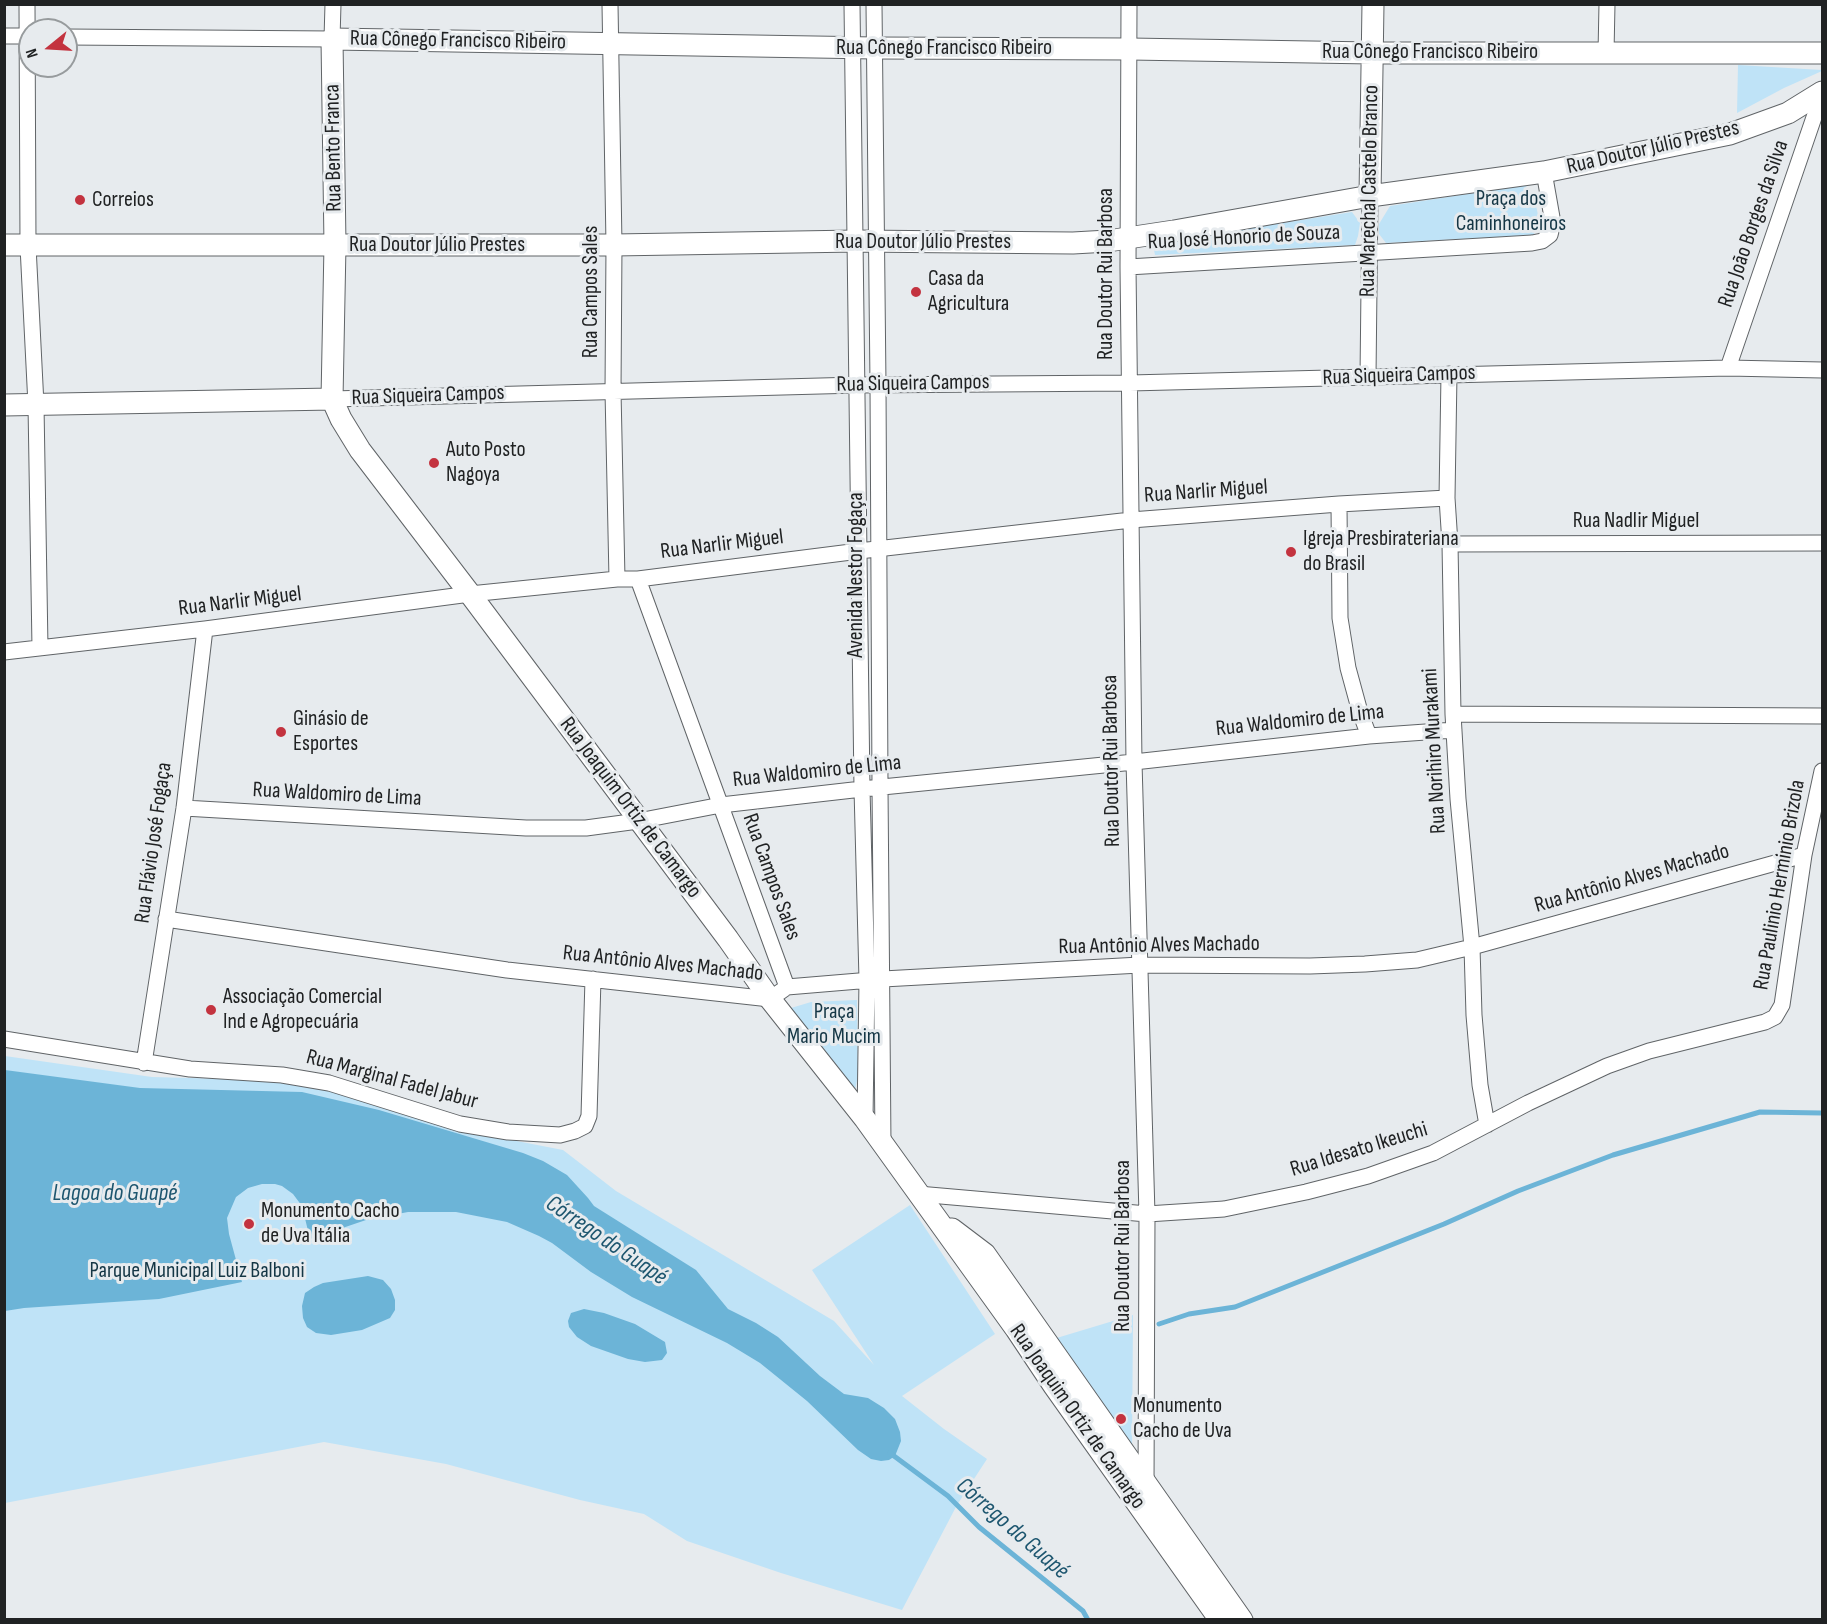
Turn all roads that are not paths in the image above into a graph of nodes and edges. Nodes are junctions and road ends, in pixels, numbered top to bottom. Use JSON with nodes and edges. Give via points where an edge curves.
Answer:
{"nodes":[{"id":1,"x":333,"y":4,"type":"edge"},
{"id":2,"x":610,"y":4,"type":"edge"},
{"id":3,"x":852,"y":4,"type":"edge"},
{"id":4,"x":874,"y":4,"type":"edge"},
{"id":5,"x":1129,"y":4,"type":"edge"},
{"id":6,"x":1373,"y":4,"type":"edge"},
{"id":7,"x":1607,"y":4,"type":"edge"},
{"id":8,"x":78,"y":37,"type":"edge"},
{"id":9,"x":332,"y":39,"type":"junction"},
{"id":10,"x":610,"y":44,"type":"junction"},
{"id":11,"x":852,"y":48,"type":"junction"},
{"id":12,"x":875,"y":48,"type":"junction"},
{"id":13,"x":1130,"y":49,"type":"junction"},
{"id":14,"x":1372,"y":53,"type":"junction"},
{"id":15,"x":1606,"y":53,"type":"junction"},
{"id":16,"x":1822,"y":53,"type":"edge"},
{"id":17,"x":28,"y":78,"type":"edge"},
{"id":18,"x":1822,"y":93,"type":"edge"},
{"id":19,"x":1544,"y":172,"type":"junction"},
{"id":20,"x":1370,"y":196,"type":"junction"},
{"id":21,"x":1128,"y":238,"type":"junction"},
{"id":22,"x":866,"y":241,"type":"junction"},
{"id":23,"x":335,"y":245,"type":"junction"},
{"id":24,"x":614,"y":245,"type":"junction"},
{"id":25,"x":4,"y":246,"type":"edge"},
{"id":26,"x":28,"y":246,"type":"junction"},
{"id":27,"x":1369,"y":253,"type":"junction"},
{"id":28,"x":1128,"y":267,"type":"junction"},
{"id":29,"x":1728,"y":368,"type":"junction"},
{"id":30,"x":1822,"y":370,"type":"edge"},
{"id":31,"x":1449,"y":374,"type":"junction"},
{"id":32,"x":1368,"y":377,"type":"junction"},
{"id":33,"x":1130,"y":383,"type":"junction"},
{"id":34,"x":858,"y":384,"type":"junction"},
{"id":35,"x":878,"y":385,"type":"junction"},
{"id":36,"x":613,"y":390,"type":"junction"},
{"id":37,"x":332,"y":399,"type":"junction"},
{"id":38,"x":4,"y":405,"type":"edge"},
{"id":39,"x":36,"y":405,"type":"junction"},
{"id":40,"x":1447,"y":498,"type":"junction"},
{"id":41,"x":1339,"y":504,"type":"junction"},
{"id":42,"x":1131,"y":520,"type":"junction"},
{"id":43,"x":1822,"y":543,"type":"edge"},
{"id":44,"x":1450,"y":544,"type":"junction"},
{"id":45,"x":878,"y":549,"type":"junction"},
{"id":46,"x":860,"y":551,"type":"junction"},
{"id":47,"x":617,"y":579,"type":"junction"},
{"id":48,"x":638,"y":579,"type":"junction"},
{"id":49,"x":470,"y":594,"type":"junction"},
{"id":50,"x":860,"y":616,"type":"junction"},
{"id":51,"x":879,"y":617,"type":"junction"},
{"id":52,"x":205,"y":629,"type":"junction"},
{"id":53,"x":40,"y":648,"type":"junction"},
{"id":54,"x":4,"y":652,"type":"edge"},
{"id":55,"x":861,"y":680,"type":"junction"},
{"id":56,"x":879,"y":680,"type":"junction"},
{"id":57,"x":1453,"y":714,"type":"junction"},
{"id":58,"x":1822,"y":716,"type":"edge"},
{"id":59,"x":1454,"y":730,"type":"junction"},
{"id":60,"x":1369,"y":736,"type":"junction"},
{"id":61,"x":1134,"y":762,"type":"junction"},
{"id":62,"x":1822,"y":771,"type":"edge"},
{"id":63,"x":880,"y":788,"type":"junction"},
{"id":64,"x":862,"y":789,"type":"junction"},
{"id":65,"x":721,"y":805,"type":"junction"},
{"id":66,"x":184,"y":808,"type":"junction"},
{"id":67,"x":639,"y":821,"type":"junction"},
{"id":68,"x":1804,"y":855,"type":"junction"},
{"id":69,"x":166,"y":920,"type":"junction"},
{"id":70,"x":1473,"y":947,"type":"junction"},
{"id":71,"x":1140,"y":965,"type":"junction"},
{"id":72,"x":883,"y":979,"type":"junction"},
{"id":73,"x":593,"y":980,"type":"junction"},
{"id":74,"x":867,"y":980,"type":"junction"},
{"id":75,"x":779,"y":993,"type":"junction"},
{"id":76,"x":1782,"y":1005,"type":"joint"},
{"id":77,"x":4,"y":1039,"type":"edge"},
{"id":78,"x":144,"y":1063,"type":"junction"},
{"id":79,"x":865,"y":1119,"type":"junction"},
{"id":80,"x":1487,"y":1125,"type":"junction"},
{"id":81,"x":884,"y":1145,"type":"junction"},
{"id":82,"x":918,"y":1194,"type":"junction"},
{"id":83,"x":933,"y":1214,"type":"junction"},
{"id":84,"x":1147,"y":1214,"type":"junction"},
{"id":85,"x":1146,"y":1483,"type":"junction"},
{"id":86,"x":1146,"y":1516,"type":"junction"},
{"id":87,"x":1220,"y":1620,"type":"edge"},
{"id":88,"x":1242,"y":1620,"type":"edge"}],
"edges":[{"from":1,"to":9,"type":"street","name":"Rua Bento Franca"},
{"from":2,"to":10,"type":"street","name":"Rua Campos Sales"},
{"from":3,"to":11,"type":"street","name":"Avenida Nestor Fogaça"},
{"from":4,"to":12,"type":"street","name":"Avenida Nestor Fogaça"},
{"from":5,"to":13,"type":"street","name":"Rua Doutor Rui Barbosa"},
{"from":6,"to":14,"type":"main road","name":"Rua Marechal Castelo Branco"},
{"from":7,"to":15,"type":"street"},
{"from":8,"to":9,"type":"street","name":"Rua Cônego Francisco Ribeiro"},
{"from":9,"to":10,"type":"main road","name":"Rua Cônego Francisco Ribeiro"},
{"from":9,"to":23,"type":"main road","name":"Rua Bento Franca"},
{"from":10,"to":11,"type":"main road","name":"Rua Cônego Francisco Ribeiro"},
{"from":10,"to":24,"type":"street","name":"Rua Campos Sales"},
{"from":11,"to":12,"type":"main road","name":"Rua Cônego Francisco Ribeiro"},
{"from":11,"to":22,"type":"street","name":"Avenida Nestor Fogaça"},
{"from":12,"to":13,"type":"main road","name":"Rua Cônego Francisco Ribeiro"},
{"from":12,"to":22,"type":"street","name":"Avenida Nestor Fogaça"},
{"from":13,"to":14,"type":"main road","name":"Rua Cônego Francisco Ribeiro"},
{"from":13,"to":21,"type":"street","name":"Rua Doutor Rui Barbosa"},
{"from":14,"to":15,"type":"main road","name":"Rua Cônego Francisco Ribeiro"},
{"from":14,"to":20,"type":"main road","name":"Rua Marechal Castelo Branco"},
{"from":15,"to":16,"type":"main road","name":"Rua Cônego Francisco Ribeiro"},
{"from":17,"to":26,"type":"street"},
{"from":18,"to":19,"type":"main road","name":"Rua Doutor Júlio Prestes","via":[[1788,113],[1730,134]]},
{"from":18,"to":29,"type":"street","name":"Rua João Borges da Silva"},
{"from":19,"to":20,"type":"main road","name":"Rua Doutor Júlio Prestes"},
{"from":19,"to":27,"type":"street","name":"Rua José Honorio de Souza","via":[[1553,223],[1550,235],[1542,241]]},
{"from":20,"to":21,"type":"main road","name":"Rua Doutor Júlio Prestes"},
{"from":20,"to":27,"type":"street","name":"Rua Marechal Castelo Branco"},
{"from":21,"to":22,"type":"main road","name":"Rua Doutor Júlio Prestes","via":[[1073,243]]},
{"from":21,"to":28,"type":"street","name":"Rua Doutor Rui Barbosa"},
{"from":22,"to":24,"type":"main road","name":"Rua Doutor Júlio Prestes"},
{"from":22,"to":34,"type":"street","name":"Avenida Nestor Fogaça"},
{"from":22,"to":35,"type":"street","name":"Avenida Nestor Fogaça"},
{"from":23,"to":24,"type":"main road","name":"Rua Doutor Júlio Prestes"},
{"from":23,"to":26,"type":"main road","name":"Rua Doutor Júlio Prestes"},
{"from":23,"to":37,"type":"main road","name":"Rua Bento Franca"},
{"from":24,"to":36,"type":"street","name":"Rua Campos Sales"},
{"from":25,"to":26,"type":"main road","name":"Rua Doutor Júlio Prestes"},
{"from":26,"to":39,"type":"street"},
{"from":27,"to":28,"type":"street","name":"Rua José Honorio de Souza"},
{"from":27,"to":32,"type":"street","name":"Rua Marechal Castelo Branco"},
{"from":28,"to":33,"type":"street","name":"Rua Doutor Rui Barbosa"},
{"from":29,"to":30,"type":"street","name":"Rua Siqueira Campos"},
{"from":29,"to":31,"type":"street","name":"Rua Siqueira Campos"},
{"from":31,"to":32,"type":"street","name":"Rua Siqueira Campos"},
{"from":31,"to":40,"type":"street","name":"Rua Norihiro Murakami"},
{"from":32,"to":33,"type":"street","name":"Rua Siqueira Campos"},
{"from":33,"to":35,"type":"street","name":"Rua Siqueira Campos"},
{"from":33,"to":42,"type":"street","name":"Rua Doutor Rui Barbosa"},
{"from":34,"to":35,"type":"street","name":"Rua Siqueira Campos"},
{"from":34,"to":36,"type":"street","name":"Rua Siqueira Campos"},
{"from":34,"to":46,"type":"street","name":"Avenida Nestor Fogaça"},
{"from":35,"to":45,"type":"street","name":"Avenida Nestor Fogaça"},
{"from":36,"to":37,"type":"street","name":"Rua Siqueira Campos"},
{"from":36,"to":47,"type":"street","name":"Rua Campos Sales"},
{"from":37,"to":39,"type":"main road","name":"Rua Siqueira Campos"},
{"from":37,"to":49,"type":"main road","name":"Rua Joaquim Ortiz de Camargo","via":[[360,450]]},
{"from":38,"to":39,"type":"main road","name":"Rua Siqueira Campos"},
{"from":39,"to":53,"type":"street"},
{"from":40,"to":41,"type":"street","name":"Rua Narlir Miguel"},
{"from":40,"to":44,"type":"street","name":"Rua Norihiro Murakami"},
{"from":41,"to":42,"type":"street","name":"Rua Narlir Miguel"},
{"from":41,"to":60,"type":"street","via":[[1340,618],[1348,668]]},
{"from":42,"to":45,"type":"street","name":"Rua Narlir Miguel"},
{"from":42,"to":61,"type":"street","name":"Rua Doutor Rui Barbosa"},
{"from":43,"to":44,"type":"street","name":"Rua Nadlir Miguel"},
{"from":44,"to":57,"type":"street","name":"Rua Norihiro Murakami"},
{"from":45,"to":46,"type":"street","name":"Rua Narlir Miguel"},
{"from":45,"to":51,"type":"street","name":"Avenida Nestor Fogaça"},
{"from":46,"to":48,"type":"street","name":"Rua Narlir Miguel"},
{"from":46,"to":50,"type":"street","name":"Avenida Nestor Fogaça"},
{"from":47,"to":48,"type":"street","name":"Rua Narlir Miguel"},
{"from":47,"to":49,"type":"street","name":"Rua Narlir Miguel"},
{"from":48,"to":65,"type":"street","name":"Rua Campos Sales"},
{"from":49,"to":52,"type":"street","name":"Rua Narlir Miguel"},
{"from":49,"to":67,"type":"main road","name":"Rua Joaquim Ortiz de Camargo"},
{"from":50,"to":51,"type":"street"},
{"from":50,"to":55,"type":"street","name":"Avenida Nestor Fogaça"},
{"from":51,"to":56,"type":"street","name":"Avenida Nestor Fogaça"},
{"from":52,"to":53,"type":"street","name":"Rua Narlir Miguel"},
{"from":52,"to":66,"type":"street","name":"Rua Flávio José Fogaça"},
{"from":53,"to":54,"type":"street","name":"Rua Narlir Miguel"},
{"from":55,"to":56,"type":"street"},
{"from":55,"to":64,"type":"street","name":"Avenida Nestor Fogaça"},
{"from":56,"to":63,"type":"street","name":"Avenida Nestor Fogaça"},
{"from":57,"to":58,"type":"street"},
{"from":57,"to":59,"type":"street","name":"Rua Norihiro Murakami"},
{"from":59,"to":60,"type":"street","name":"Rua Waldomiro de Lima"},
{"from":59,"to":70,"type":"street","name":"Rua Norihiro Murakami"},
{"from":60,"to":61,"type":"street","name":"Rua Waldomiro de Lima"},
{"from":61,"to":63,"type":"street","name":"Rua Waldomiro de Lima"},
{"from":61,"to":71,"type":"street","name":"Rua Doutor Rui Barbosa"},
{"from":62,"to":68,"type":"street","name":"Rua Paulinio Herminio Brizola"},
{"from":63,"to":64,"type":"street","name":"Rua Waldomiro de Lima"},
{"from":63,"to":72,"type":"street","name":"Avenida Nestor Fogaça"},
{"from":64,"to":65,"type":"street","name":"Rua Waldomiro de Lima"},
{"from":64,"to":74,"type":"street","name":"Avenida Nestor Fogaça"},
{"from":65,"to":67,"type":"street","name":"Rua Waldomiro de Lima"},
{"from":65,"to":75,"type":"street","name":"Rua Campos Sales"},
{"from":66,"to":67,"type":"street","name":"Rua Waldomiro de Lima","via":[[526,828],[586,828]]},
{"from":66,"to":69,"type":"street","name":"Rua Flávio José Fogaça"},
{"from":67,"to":75,"type":"main road","name":"Rua Joaquim Ortiz de Camargo"},
{"from":68,"to":70,"type":"street","name":"Rua Antônio Alves Machado"},
{"from":68,"to":76,"type":"street","name":"Rua Paulinio Herminio Brizola"},
{"from":69,"to":73,"type":"street","name":"Rua Antônio Alves Machado"},
{"from":69,"to":78,"type":"street","name":"Rua Flávio José Fogaça"},
{"from":70,"to":71,"type":"street","name":"Rua Antônio Alves Machado","via":[[1417,960],[1365,964]]},
{"from":70,"to":80,"type":"street","name":"Rua Norihiro Murakami","via":[[1474,1016]]},
{"from":71,"to":72,"type":"street","name":"Rua Antônio Alves Machado"},
{"from":71,"to":84,"type":"street","name":"Rua Doutor Rui Barbosa"},
{"from":72,"to":74,"type":"street","name":"Rua Antônio Alves Machado"},
{"from":72,"to":81,"type":"street","name":"Avenida Nestor Fogaça"},
{"from":73,"to":75,"type":"street","name":"Rua Antônio Alves Machado"},
{"from":73,"to":78,"type":"street","name":"Rua Marginal Fadel Jabur","via":[[589,1116],[585,1126],[560,1135],[460,1124],[329,1083]]},
{"from":74,"to":75,"type":"street","name":"Rua Antônio Alves Machado"},
{"from":74,"to":79,"type":"street","name":"Avenida Nestor Fogaça"},
{"from":75,"to":79,"type":"main road","name":"Rua Joaquim Ortiz de Camargo"},
{"from":76,"to":80,"type":"street","name":"Rua Idesato Ikeuchi","via":[[1775,1017],[1764,1022],[1649,1051],[1607,1066]]},
{"from":77,"to":78,"type":"street","name":"Rua Marginal Fadel Jabur"},
{"from":79,"to":81,"type":"main road","name":"Rua Joaquim Ortiz de Camargo"},
{"from":80,"to":84,"type":"street","name":"Rua Idesato Ikeuchi","via":[[1433,1153],[1368,1176],[1224,1209]]},
{"from":81,"to":82,"type":"main road","name":"Rua Joaquim Ortiz de Camargo"},
{"from":82,"to":83,"type":"main road","name":"Rua Joaquim Ortiz de Camargo"},
{"from":82,"to":84,"type":"street","name":"Rua Idesato Ikeuchi"},
{"from":83,"to":85,"type":"main road","name":"Rua Joaquim Ortiz de Camargo","via":[[986,1254]]},
{"from":83,"to":86,"type":"main road","name":"Rua Joaquim Ortiz de Camargo"},
{"from":84,"to":85,"type":"street","name":"Rua Doutor Rui Barbosa"},
{"from":85,"to":86,"type":"street","name":"Rua Doutor Rui Barbosa"},
{"from":85,"to":88,"type":"main road","name":"Rua Joaquim Ortiz de Camargo"},
{"from":86,"to":87,"type":"main road","name":"Rua Joaquim Ortiz de Camargo"}]}
